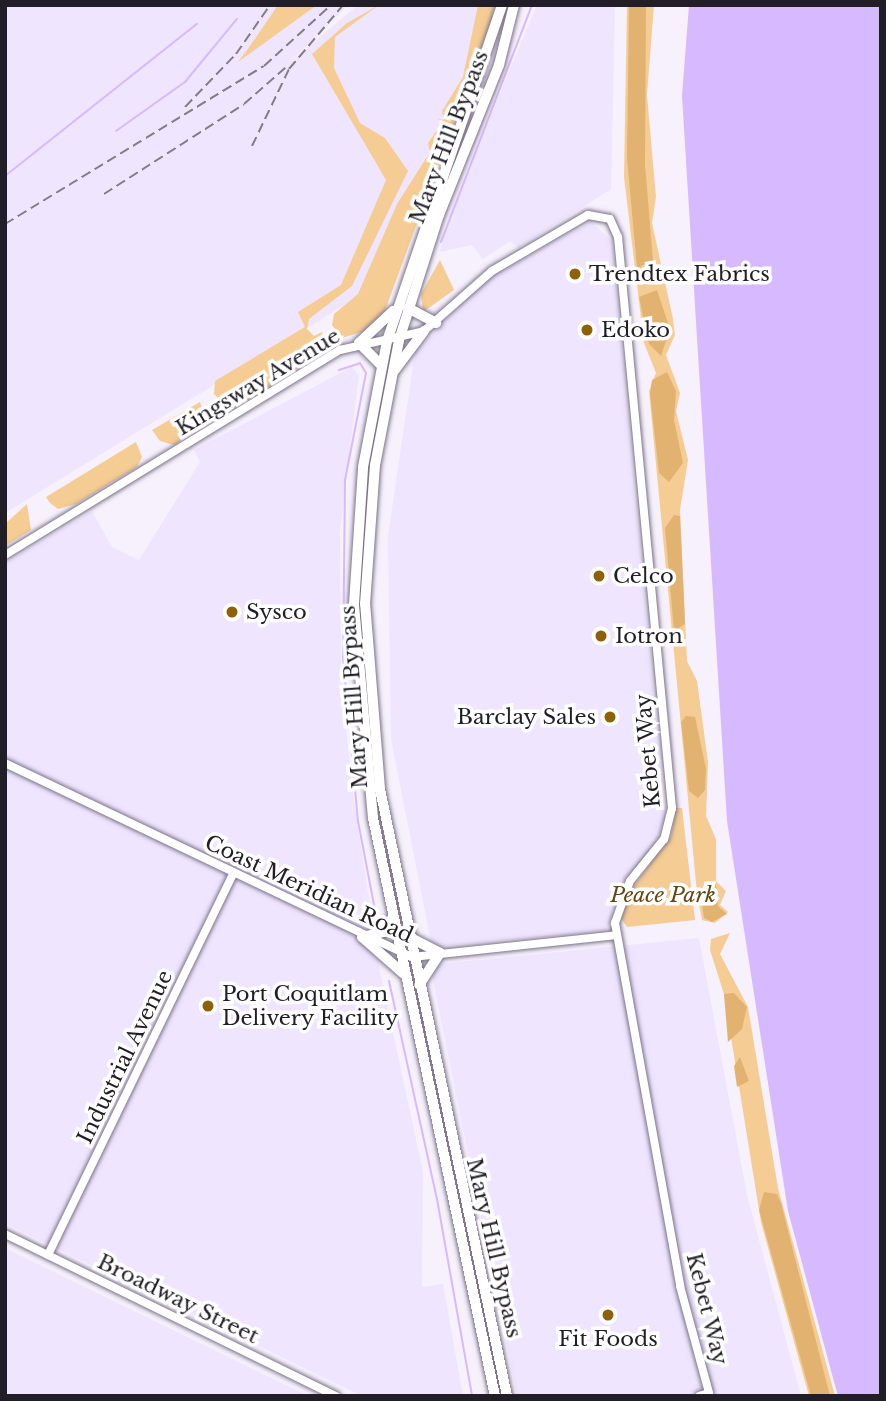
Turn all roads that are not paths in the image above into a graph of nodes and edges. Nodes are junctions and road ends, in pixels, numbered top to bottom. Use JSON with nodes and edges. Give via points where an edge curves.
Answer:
{"nodes":[{"id":1,"x":502,"y":5,"type":"edge"},
{"id":2,"x":514,"y":5,"type":"edge"},
{"id":3,"x":602,"y":215,"type":"joint"},
{"id":4,"x":408,"y":308,"type":"junction"},
{"id":5,"x":395,"y":309,"type":"junction"},
{"id":6,"x":436,"y":323,"type":"junction"},
{"id":7,"x":424,"y":331,"type":"junction"},
{"id":8,"x":393,"y":340,"type":"junction"},
{"id":9,"x":359,"y":343,"type":"junction"},
{"id":10,"x":381,"y":365,"type":"junction"},
{"id":11,"x":392,"y":373,"type":"junction"},
{"id":12,"x":5,"y":555,"type":"edge"},
{"id":13,"x":5,"y":762,"type":"edge"},
{"id":14,"x":233,"y":874,"type":"junction"},
{"id":15,"x":393,"y":917,"type":"junction"},
{"id":16,"x":617,"y":935,"type":"junction"},
{"id":17,"x":362,"y":937,"type":"junction"},
{"id":18,"x":409,"y":937,"type":"junction"},
{"id":19,"x":440,"y":953,"type":"junction"},
{"id":20,"x":400,"y":954,"type":"junction"},
{"id":21,"x":412,"y":957,"type":"junction"},
{"id":22,"x":404,"y":974,"type":"junction"},
{"id":23,"x":418,"y":985,"type":"junction"},
{"id":24,"x":5,"y":1234,"type":"edge"},
{"id":25,"x":48,"y":1255,"type":"junction"},
{"id":26,"x":335,"y":1396,"type":"edge"},
{"id":27,"x":495,"y":1396,"type":"edge"},
{"id":28,"x":507,"y":1396,"type":"edge"},
{"id":29,"x":699,"y":1396,"type":"edge"}],
"edges":[{"from":1,"to":5,"type":"highway","name":"Mary Hill Bypass","via":[[483,74]]},
{"from":2,"to":4,"type":"highway","name":"Mary Hill Bypass","via":[[499,65]]},
{"from":3,"to":6,"type":"street","name":"Kingsway Avenue","via":[[578,220],[492,271]]},
{"from":3,"to":16,"type":"street","name":"Kebet Way","via":[[618,237],[673,808],[664,839],[624,892]]},
{"from":4,"to":6,"type":"highway"},
{"from":4,"to":8,"type":"highway","name":"Mary Hill Bypass"},
{"from":5,"to":8,"type":"highway","name":"Mary Hill Bypass"},
{"from":5,"to":9,"type":"highway"},
{"from":6,"to":7,"type":"street","name":"Kingsway Avenue"},
{"from":7,"to":8,"type":"street","name":"Kingsway Avenue"},
{"from":7,"to":11,"type":"highway"},
{"from":8,"to":9,"type":"street","name":"Kingsway Avenue"},
{"from":8,"to":10,"type":"highway","name":"Mary Hill Bypass"},
{"from":8,"to":11,"type":"highway","name":"Mary Hill Bypass"},
{"from":9,"to":10,"type":"highway"},
{"from":9,"to":12,"type":"street","name":"Kingsway Avenue"},
{"from":10,"to":15,"type":"highway","name":"Mary Hill Bypass","via":[[356,530],[355,666],[368,786]]},
{"from":11,"to":18,"type":"highway","name":"Mary Hill Bypass","via":[[368,531],[367,665],[380,789]]},
{"from":13,"to":14,"type":"street","name":"Coast Meridian Road"},
{"from":14,"to":17,"type":"street","name":"Coast Meridian Road"},
{"from":14,"to":25,"type":"street","name":"Industrial Avenue"},
{"from":15,"to":17,"type":"highway","via":[[384,932]]},
{"from":15,"to":20,"type":"highway","name":"Mary Hill Bypass"},
{"from":16,"to":19,"type":"street","name":"Coast Meridian Road"},
{"from":16,"to":29,"type":"street","name":"Kebet Way","via":[[680,1286],[709,1393]]},
{"from":17,"to":20,"type":"street","name":"Coast Meridian Road"},
{"from":17,"to":22,"type":"highway"},
{"from":18,"to":19,"type":"highway"},
{"from":18,"to":21,"type":"highway","name":"Mary Hill Bypass"},
{"from":19,"to":21,"type":"street","name":"Coast Meridian Road"},
{"from":19,"to":23,"type":"highway"},
{"from":20,"to":21,"type":"street","name":"Coast Meridian Road"},
{"from":20,"to":22,"type":"highway","name":"Mary Hill Bypass"},
{"from":21,"to":23,"type":"highway","name":"Mary Hill Bypass"},
{"from":22,"to":27,"type":"highway","name":"Mary Hill Bypass"},
{"from":23,"to":28,"type":"highway","name":"Mary Hill Bypass"},
{"from":24,"to":25,"type":"street","name":"Broadway Street"},
{"from":25,"to":26,"type":"street","name":"Broadway Street"}]}
